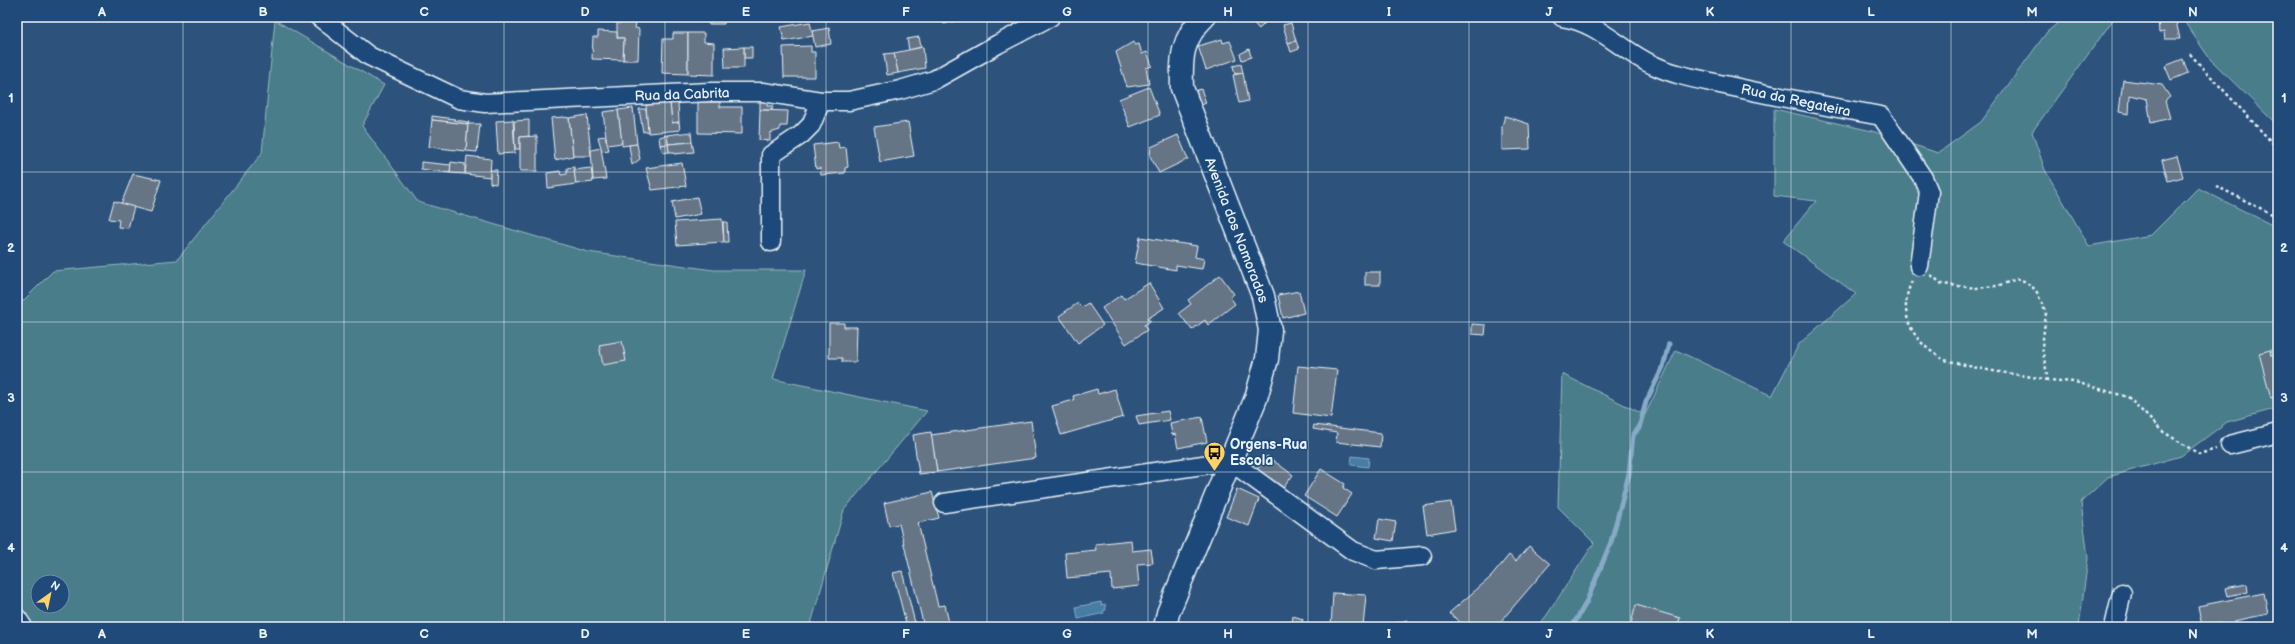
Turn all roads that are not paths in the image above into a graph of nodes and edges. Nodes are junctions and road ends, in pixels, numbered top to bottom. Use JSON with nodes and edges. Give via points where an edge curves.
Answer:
{"nodes":[{"id":1,"x":319,"y":17,"type":"edge"},
{"id":2,"x":1050,"y":17,"type":"edge"},
{"id":3,"x":1204,"y":17,"type":"edge"},
{"id":4,"x":1562,"y":17,"type":"edge"},
{"id":5,"x":821,"y":101,"type":"junction"},
{"id":6,"x":771,"y":242,"type":"dead end"},
{"id":7,"x":1919,"y":266,"type":"road end"},
{"id":8,"x":2278,"y":433,"type":"edge"},
{"id":9,"x":2230,"y":445,"type":"road end"},
{"id":10,"x":1230,"y":461,"type":"junction"},
{"id":11,"x":944,"y":503,"type":"dead end"},
{"id":12,"x":1422,"y":556,"type":"dead end"},
{"id":13,"x":2122,"y":593,"type":"dead end"},
{"id":14,"x":17,"y":618,"type":"edge"},
{"id":15,"x":23,"y":627,"type":"edge"},
{"id":16,"x":1165,"y":627,"type":"edge"},
{"id":17,"x":2114,"y":627,"type":"edge"}],
"edges":[{"from":1,"to":5,"type":"street","name":"Rua da Cabrita","via":[[369,56],[459,99],[485,103],[710,92],[763,92]]},
{"from":2,"to":5,"type":"street","name":"Rua da Cabrita","via":[[934,80],[849,101]]},
{"from":3,"to":10,"type":"street","name":"Avenida dos Namorados","via":[[1187,38],[1181,58],[1182,88],[1264,296],[1270,330],[1267,359],[1256,398]]},
{"from":4,"to":7,"type":"street","name":"Rua da Regateira","via":[[1583,22],[1652,65],[1677,74],[1808,104],[1881,116],[1923,178],[1929,192]]},
{"from":5,"to":6,"type":"street","via":[[811,125],[771,155]]},
{"from":8,"to":9,"type":"street"},
{"from":10,"to":11,"type":"street"},
{"from":10,"to":12,"type":"street","via":[[1353,551],[1376,560]]},
{"from":10,"to":16,"type":"street","name":"Avenida dos Namorados","via":[[1168,613]]},
{"from":13,"to":17,"type":"street"},
{"from":14,"to":15,"type":"street"}]}
